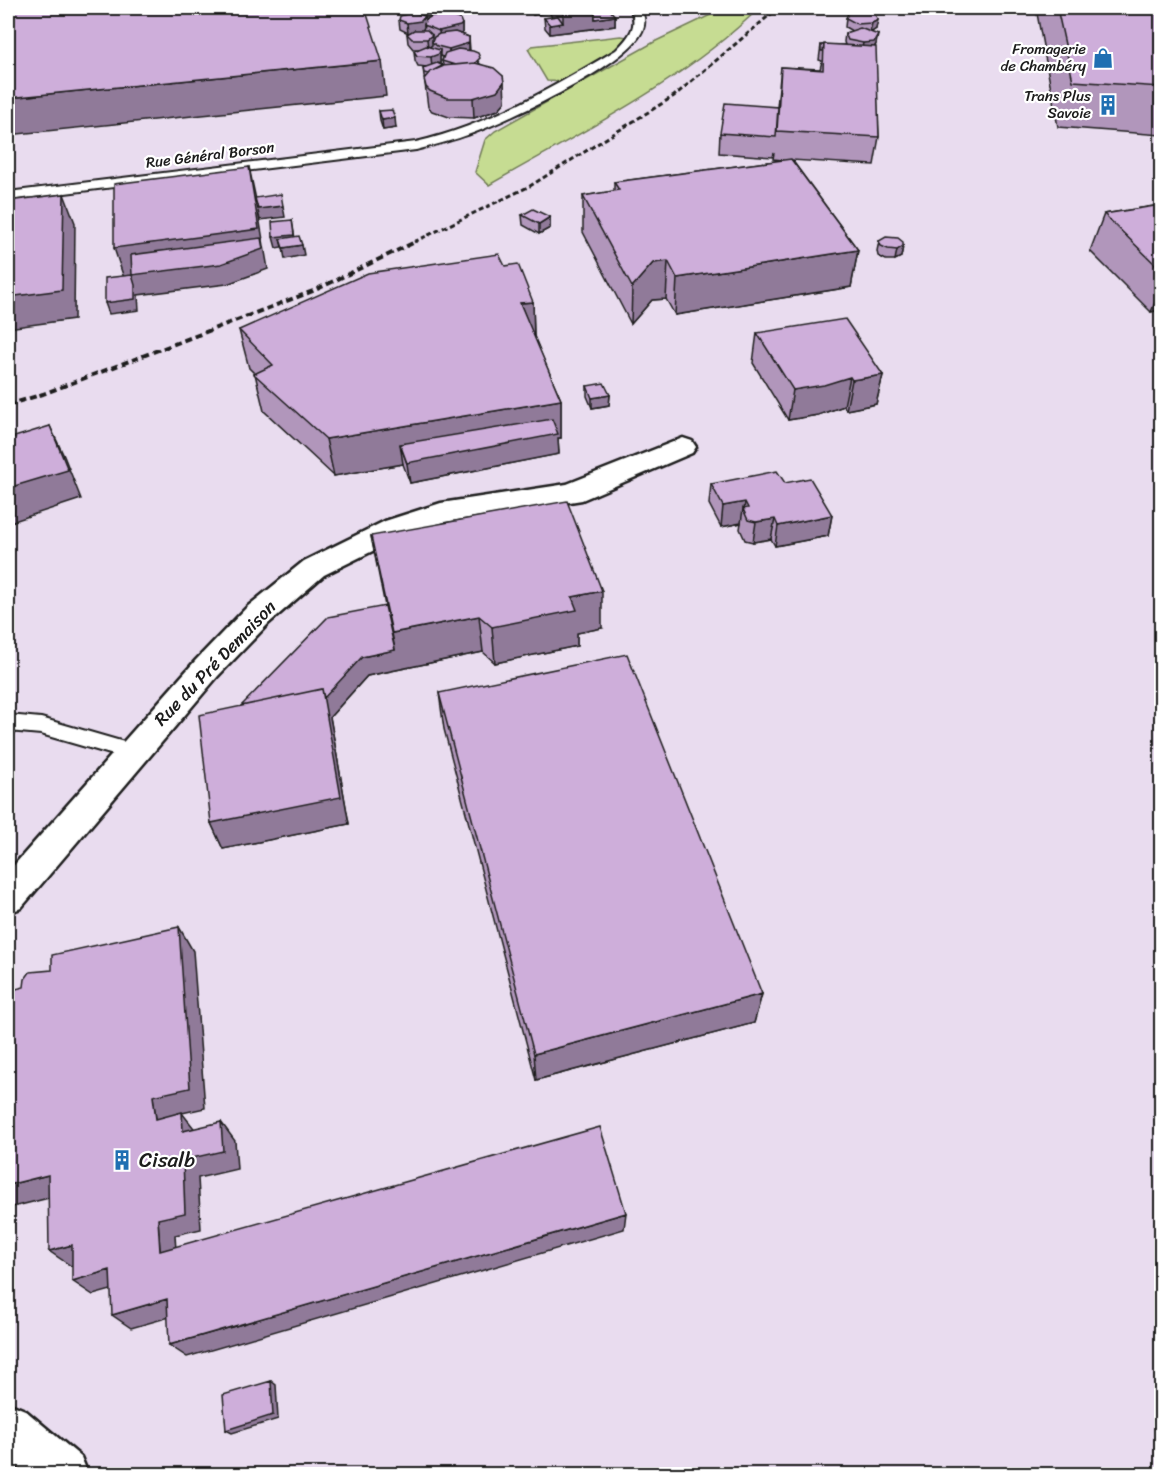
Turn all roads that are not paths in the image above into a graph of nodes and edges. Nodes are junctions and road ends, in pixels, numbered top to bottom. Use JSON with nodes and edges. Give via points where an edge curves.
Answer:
{"nodes":[{"id":1,"x":635,"y":8,"type":"edge"},
{"id":2,"x":8,"y":196,"type":"edge"},
{"id":3,"x":683,"y":447,"type":"dead end"},
{"id":4,"x":8,"y":723,"type":"edge"},
{"id":5,"x":131,"y":752,"type":"junction"},
{"id":6,"x":8,"y":897,"type":"edge"},
{"id":7,"x":8,"y":1427,"type":"edge"},
{"id":8,"x":64,"y":1474,"type":"edge"}],
"edges":[{"from":1,"to":2,"type":"lane","name":"Rue Général Borson","via":[[639,13],[636,37],[620,52],[482,127],[448,140]]},
{"from":3,"to":5,"type":"street","name":"Rue du Pré Demaison","via":[[572,493],[441,513],[357,545],[314,568],[258,615]]},
{"from":4,"to":5,"type":"lane","via":[[41,726]]},
{"from":5,"to":6,"type":"street","name":"Rue du Pré Demaison"},
{"from":7,"to":8,"type":"street"}]}
